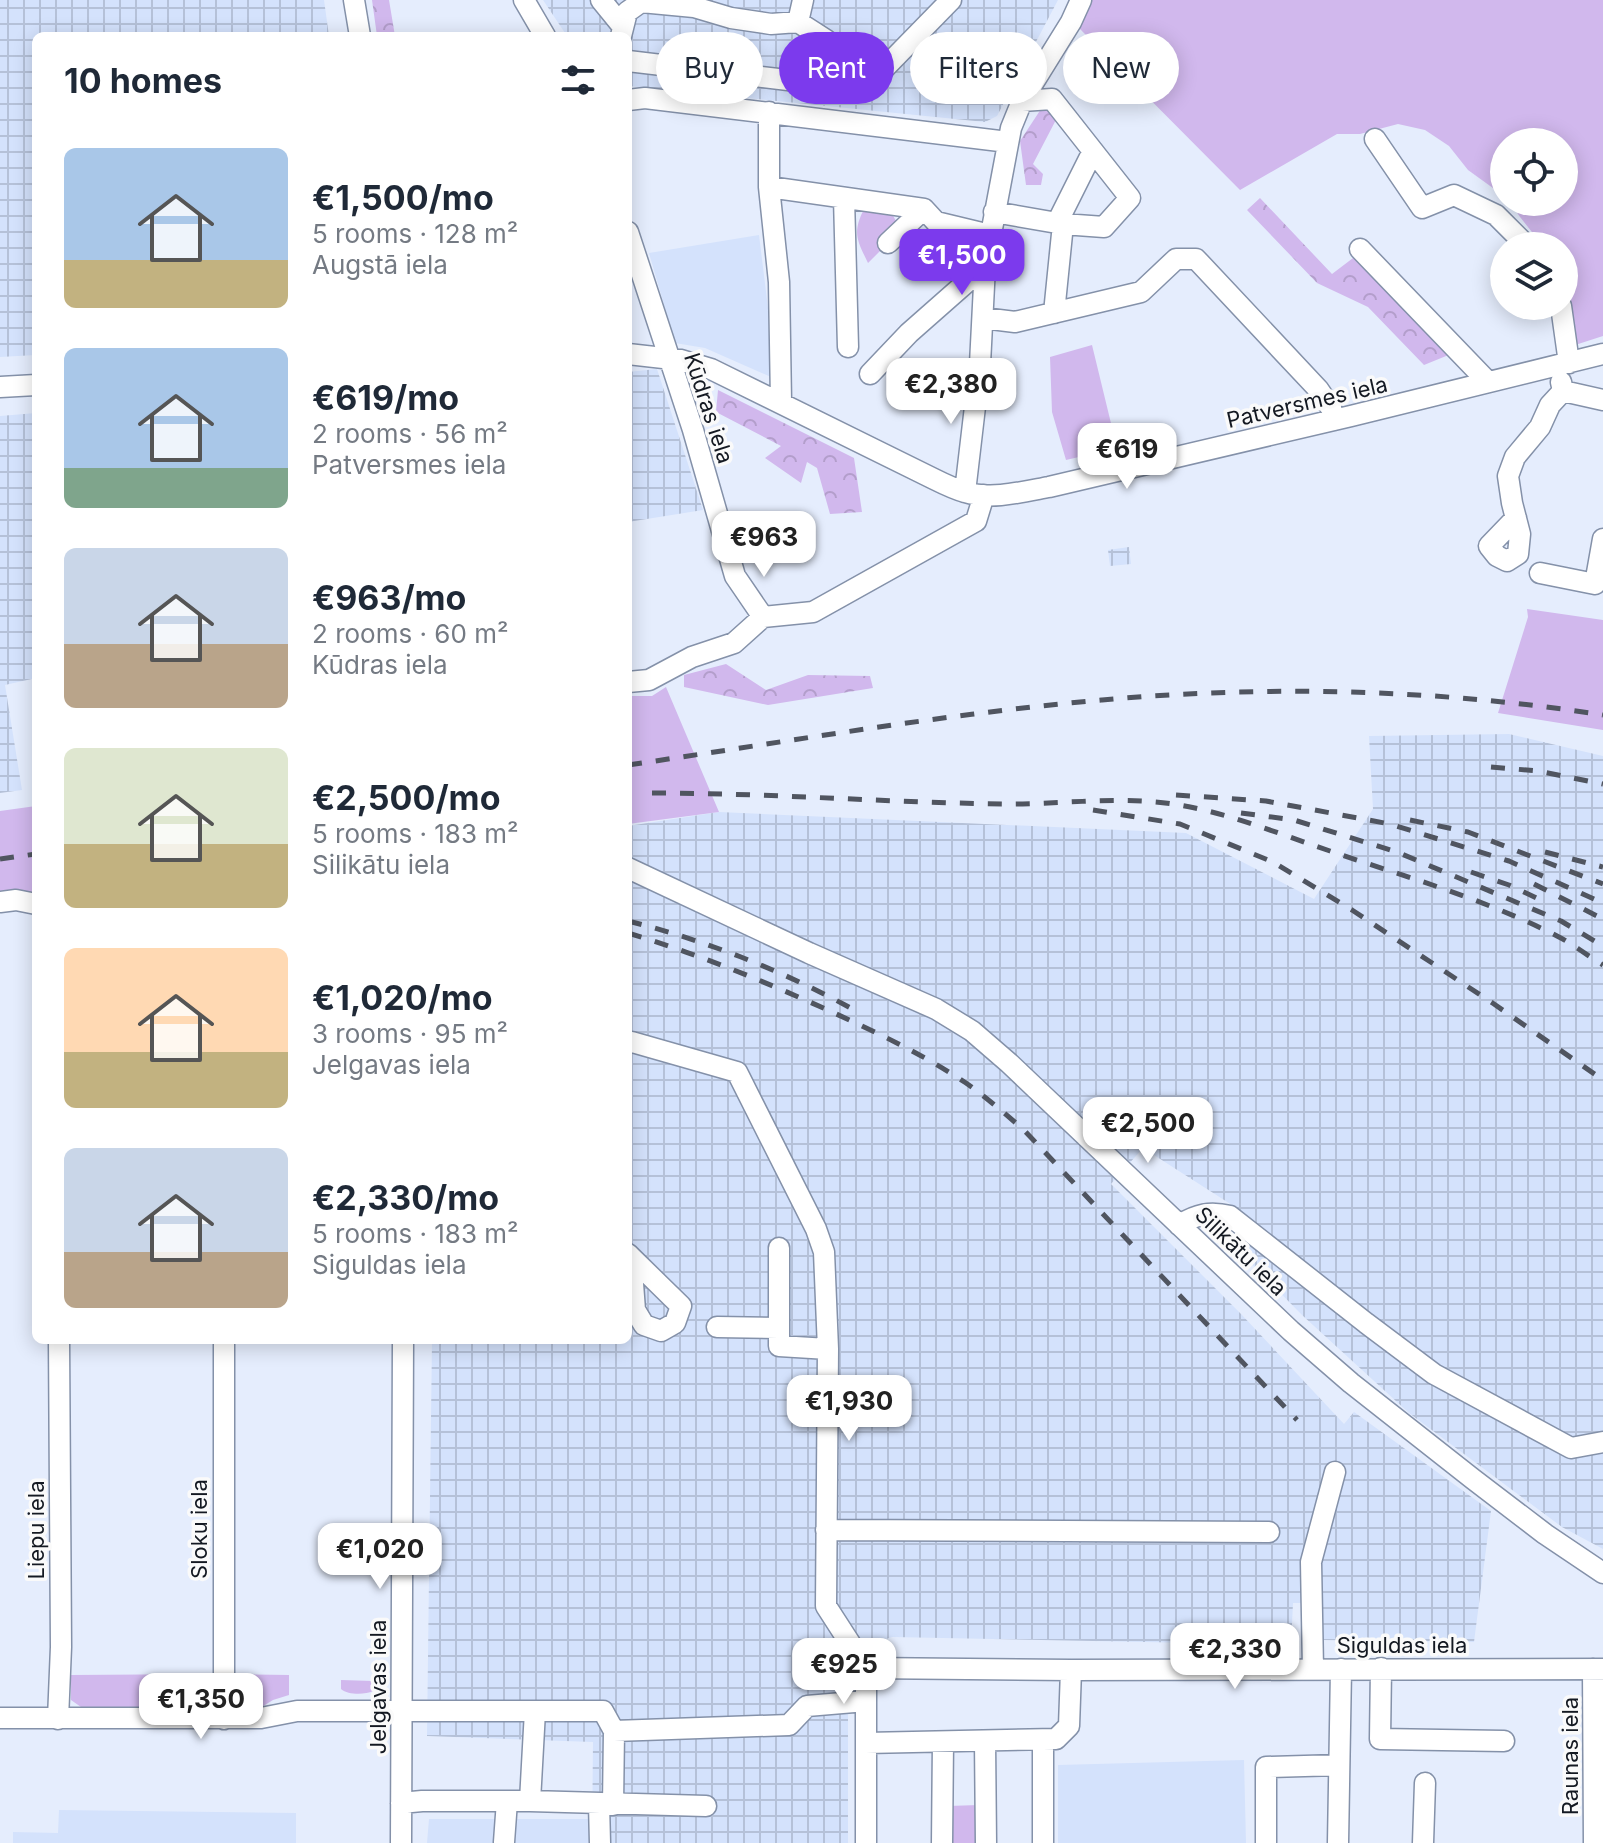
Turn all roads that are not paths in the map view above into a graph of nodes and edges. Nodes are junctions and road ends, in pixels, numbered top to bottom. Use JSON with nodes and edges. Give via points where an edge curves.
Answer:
{"nodes":[{"id":1,"x":354,"y":0,"type":"edge"},
{"id":2,"x":524,"y":0,"type":"edge"},
{"id":3,"x":601,"y":0,"type":"edge"},
{"id":4,"x":803,"y":0,"type":"edge"},
{"id":5,"x":951,"y":0,"type":"edge"},
{"id":6,"x":1081,"y":0,"type":"edge"},
{"id":7,"x":644,"y":1,"type":"edge"},
{"id":8,"x":798,"y":22,"type":"junction"},
{"id":9,"x":622,"y":31,"type":"edge"},
{"id":10,"x":359,"y":32,"type":"edge"},
{"id":11,"x":543,"y":32,"type":"edge"},
{"id":12,"x":814,"y":32,"type":"edge"},
{"id":13,"x":894,"y":58,"type":"edge"},
{"id":14,"x":632,"y":61,"type":"edge"},
{"id":15,"x":1047,"y":61,"type":"edge"},
{"id":16,"x":779,"y":79,"type":"edge"},
{"id":17,"x":1047,"y":99,"type":"edge"},
{"id":18,"x":632,"y":100,"type":"edge"},
{"id":19,"x":1021,"y":104,"type":"edge"},
{"id":20,"x":769,"y":112,"type":"junction"},
{"id":21,"x":1375,"y":139,"type":"dead end"},
{"id":22,"x":1008,"y":142,"type":"junction"},
{"id":23,"x":1093,"y":151,"type":"junction"},
{"id":24,"x":769,"y":187,"type":"junction"},
{"id":25,"x":844,"y":198,"type":"junction"},
{"id":26,"x":924,"y":209,"type":"junction"},
{"id":27,"x":994,"y":212,"type":"junction"},
{"id":28,"x":1060,"y":223,"type":"junction"},
{"id":29,"x":1513,"y":232,"type":"edge"},
{"id":30,"x":990,"y":235,"type":"junction"},
{"id":31,"x":888,"y":243,"type":"dead end"},
{"id":32,"x":632,"y":245,"type":"edge"},
{"id":33,"x":1360,"y":249,"type":"dead end"},
{"id":34,"x":985,"y":266,"type":"junction"},
{"id":35,"x":1054,"y":313,"type":"junction"},
{"id":36,"x":983,"y":318,"type":"junction"},
{"id":37,"x":1561,"y":320,"type":"edge"},
{"id":38,"x":848,"y":347,"type":"dead end"},
{"id":39,"x":632,"y":354,"type":"edge"},
{"id":40,"x":1603,"y":354,"type":"edge"},
{"id":41,"x":667,"y":357,"type":"junction"},
{"id":42,"x":1563,"y":364,"type":"junction"},
{"id":43,"x":870,"y":374,"type":"dead end"},
{"id":44,"x":1488,"y":382,"type":"junction"},
{"id":45,"x":32,"y":385,"type":"edge"},
{"id":46,"x":0,"y":387,"type":"edge"},
{"id":47,"x":1563,"y":391,"type":"junction"},
{"id":48,"x":1603,"y":400,"type":"edge"},
{"id":49,"x":781,"y":402,"type":"junction"},
{"id":50,"x":1334,"y":420,"type":"junction"},
{"id":51,"x":974,"y":494,"type":"junction"},
{"id":52,"x":1516,"y":518,"type":"dead end"},
{"id":53,"x":1603,"y":539,"type":"edge"},
{"id":54,"x":1540,"y":573,"type":"dead end"},
{"id":55,"x":763,"y":617,"type":"junction"},
{"id":56,"x":632,"y":682,"type":"edge"},
{"id":57,"x":632,"y":870,"type":"edge"},
{"id":58,"x":0,"y":902,"type":"edge"},
{"id":59,"x":32,"y":903,"type":"edge"},
{"id":60,"x":632,"y":1042,"type":"edge"},
{"id":61,"x":1179,"y":1225,"type":"junction"},
{"id":62,"x":779,"y":1248,"type":"dead end"},
{"id":63,"x":717,"y":1327,"type":"dead end"},
{"id":64,"x":779,"y":1328,"type":"junction"},
{"id":65,"x":59,"y":1344,"type":"edge"},
{"id":66,"x":224,"y":1344,"type":"edge"},
{"id":67,"x":403,"y":1344,"type":"edge"},
{"id":68,"x":828,"y":1349,"type":"junction"},
{"id":69,"x":1603,"y":1442,"type":"edge"},
{"id":70,"x":1335,"y":1472,"type":"dead end"},
{"id":71,"x":826,"y":1530,"type":"junction"},
{"id":72,"x":1269,"y":1532,"type":"dead end"},
{"id":73,"x":1603,"y":1573,"type":"edge"},
{"id":74,"x":866,"y":1668,"type":"junction"},
{"id":75,"x":1381,"y":1668,"type":"junction"},
{"id":76,"x":1313,"y":1669,"type":"junction"},
{"id":77,"x":1341,"y":1669,"type":"junction"},
{"id":78,"x":1598,"y":1669,"type":"edge"},
{"id":79,"x":1071,"y":1670,"type":"junction"},
{"id":80,"x":866,"y":1701,"type":"junction"},
{"id":81,"x":401,"y":1711,"type":"junction"},
{"id":82,"x":535,"y":1711,"type":"junction"},
{"id":83,"x":0,"y":1718,"type":"edge"},
{"id":84,"x":58,"y":1719,"type":"junction"},
{"id":85,"x":224,"y":1719,"type":"junction"},
{"id":86,"x":614,"y":1731,"type":"junction"},
{"id":87,"x":1043,"y":1740,"type":"junction"},
{"id":88,"x":985,"y":1741,"type":"junction"},
{"id":89,"x":1504,"y":1741,"type":"dead end"},
{"id":90,"x":943,"y":1742,"type":"junction"},
{"id":91,"x":866,"y":1743,"type":"junction"},
{"id":92,"x":1339,"y":1765,"type":"junction"},
{"id":93,"x":1425,"y":1783,"type":"dead end"},
{"id":94,"x":507,"y":1801,"type":"junction"},
{"id":95,"x":530,"y":1801,"type":"junction"},
{"id":96,"x":401,"y":1803,"type":"junction"},
{"id":97,"x":606,"y":1804,"type":"junction"},
{"id":98,"x":706,"y":1806,"type":"dead end"},
{"id":99,"x":504,"y":1842,"type":"edge"},
{"id":100,"x":401,"y":1843,"type":"edge"},
{"id":101,"x":600,"y":1843,"type":"edge"},
{"id":102,"x":866,"y":1843,"type":"edge"},
{"id":103,"x":942,"y":1843,"type":"edge"},
{"id":104,"x":986,"y":1843,"type":"edge"},
{"id":105,"x":1043,"y":1843,"type":"edge"},
{"id":106,"x":1266,"y":1843,"type":"edge"},
{"id":107,"x":1338,"y":1843,"type":"edge"},
{"id":108,"x":1423,"y":1843,"type":"edge"},
{"id":109,"x":1594,"y":1843,"type":"edge"}],
"edges":[{"from":1,"to":10,"type":"street"},
{"from":2,"to":11,"type":"street"},
{"from":3,"to":9,"type":"street"},
{"from":4,"to":8,"type":"street"},
{"from":5,"to":13,"type":"street"},
{"from":6,"to":15,"type":"street"},
{"from":7,"to":8,"type":"street","via":[[771,24]]},
{"from":7,"to":9,"type":"street","via":[[627,12]]},
{"from":8,"to":12,"type":"street"},
{"from":14,"to":16,"type":"street"},
{"from":17,"to":23,"type":"street"},
{"from":18,"to":20,"type":"street"},
{"from":19,"to":22,"type":"street"},
{"from":20,"to":22,"type":"street"},
{"from":20,"to":24,"type":"street"},
{"from":21,"to":29,"type":"street","via":[[1422,208],[1454,195],[1496,215]]},
{"from":22,"to":27,"type":"street"},
{"from":23,"to":28,"type":"street"},
{"from":23,"to":28,"type":"street","via":[[1130,198],[1104,227]]},
{"from":24,"to":25,"type":"street"},
{"from":24,"to":49,"type":"street","via":[[779,282]]},
{"from":25,"to":26,"type":"street"},
{"from":25,"to":38,"type":"street"},
{"from":26,"to":30,"type":"street","via":[[936,222]]},
{"from":26,"to":31,"type":"street"},
{"from":27,"to":28,"type":"street"},
{"from":27,"to":30,"type":"street"},
{"from":28,"to":35,"type":"street"},
{"from":30,"to":34,"type":"street"},
{"from":32,"to":41,"type":"street","name":"Kūdras iela"},
{"from":33,"to":44,"type":"street"},
{"from":34,"to":36,"type":"street"},
{"from":34,"to":43,"type":"street"},
{"from":35,"to":36,"type":"street","via":[[1015,322]]},
{"from":35,"to":50,"type":"street","via":[[1141,292],[1176,259],[1196,259],[1318,389]]},
{"from":36,"to":51,"type":"street"},
{"from":37,"to":42,"type":"street"},
{"from":39,"to":41,"type":"street","name":"Patversmes iela"},
{"from":40,"to":42,"type":"street","name":"Patversmes iela"},
{"from":41,"to":49,"type":"street","name":"Patversmes iela","via":[[711,369]]},
{"from":41,"to":55,"type":"street","name":"Kūdras iela","via":[[735,576]]},
{"from":42,"to":44,"type":"street","name":"Patversmes iela"},
{"from":42,"to":47,"type":"street"},
{"from":44,"to":50,"type":"street","name":"Patversmes iela"},
{"from":45,"to":46,"type":"street"},
{"from":47,"to":48,"type":"street"},
{"from":47,"to":52,"type":"street","via":[[1515,457],[1508,476]]},
{"from":49,"to":51,"type":"street","name":"Patversmes iela"},
{"from":50,"to":51,"type":"street","name":"Patversmes iela","via":[[1025,492]]},
{"from":51,"to":55,"type":"street","via":[[976,521],[813,612]]},
{"from":53,"to":54,"type":"street","via":[[1595,584]]},
{"from":55,"to":56,"type":"street","via":[[734,643],[649,680]]},
{"from":57,"to":61,"type":"street","name":"Silikātu iela","via":[[936,1009],[972,1031]]},
{"from":58,"to":59,"type":"street"},
{"from":60,"to":68,"type":"street","via":[[737,1072],[824,1252]]},
{"from":61,"to":69,"type":"street","via":[[1214,1212],[1230,1216],[1434,1374],[1571,1448]]},
{"from":61,"to":73,"type":"street","name":"Silikātu iela","via":[[1291,1331],[1400,1423]]},
{"from":62,"to":64,"type":"street"},
{"from":63,"to":64,"type":"street"},
{"from":64,"to":68,"type":"street","via":[[779,1346]]},
{"from":65,"to":84,"type":"street","name":"Liepu iela"},
{"from":66,"to":85,"type":"street","name":"Sloku iela"},
{"from":67,"to":81,"type":"street","name":"Jelgavas iela"},
{"from":68,"to":71,"type":"street"},
{"from":70,"to":76,"type":"street","via":[[1311,1562]]},
{"from":71,"to":72,"type":"street"},
{"from":71,"to":74,"type":"street","via":[[826,1606]]},
{"from":74,"to":79,"type":"street","name":"Siguldas iela"},
{"from":74,"to":80,"type":"street"},
{"from":75,"to":77,"type":"street","name":"Siguldas iela"},
{"from":75,"to":78,"type":"street","name":"Siguldas iela"},
{"from":75,"to":89,"type":"street","via":[[1380,1739]]},
{"from":76,"to":77,"type":"street","name":"Siguldas iela"},
{"from":76,"to":79,"type":"street","name":"Siguldas iela"},
{"from":77,"to":92,"type":"street"},
{"from":78,"to":109,"type":"street","name":"Raunas iela"},
{"from":79,"to":87,"type":"street","via":[[1069,1726],[1056,1739]]},
{"from":80,"to":86,"type":"street","via":[[807,1706],[789,1725]]},
{"from":80,"to":91,"type":"street"},
{"from":81,"to":82,"type":"street"},
{"from":81,"to":85,"type":"street","via":[[297,1711]]},
{"from":81,"to":96,"type":"street","name":"Jelgavas iela"},
{"from":82,"to":86,"type":"street","via":[[603,1711]]},
{"from":82,"to":95,"type":"street"},
{"from":83,"to":84,"type":"street"},
{"from":84,"to":85,"type":"street"},
{"from":86,"to":97,"type":"street"},
{"from":87,"to":88,"type":"street"},
{"from":87,"to":105,"type":"street"},
{"from":88,"to":90,"type":"street"},
{"from":88,"to":104,"type":"street"},
{"from":90,"to":91,"type":"street"},
{"from":90,"to":103,"type":"street"},
{"from":91,"to":102,"type":"street"},
{"from":92,"to":106,"type":"street","via":[[1266,1767]]},
{"from":92,"to":107,"type":"street"},
{"from":93,"to":108,"type":"street"},
{"from":94,"to":95,"type":"street"},
{"from":94,"to":96,"type":"street"},
{"from":94,"to":99,"type":"street"},
{"from":95,"to":97,"type":"street"},
{"from":96,"to":100,"type":"street","name":"Jelgavas iela"},
{"from":97,"to":98,"type":"street"},
{"from":97,"to":101,"type":"street"}]}
